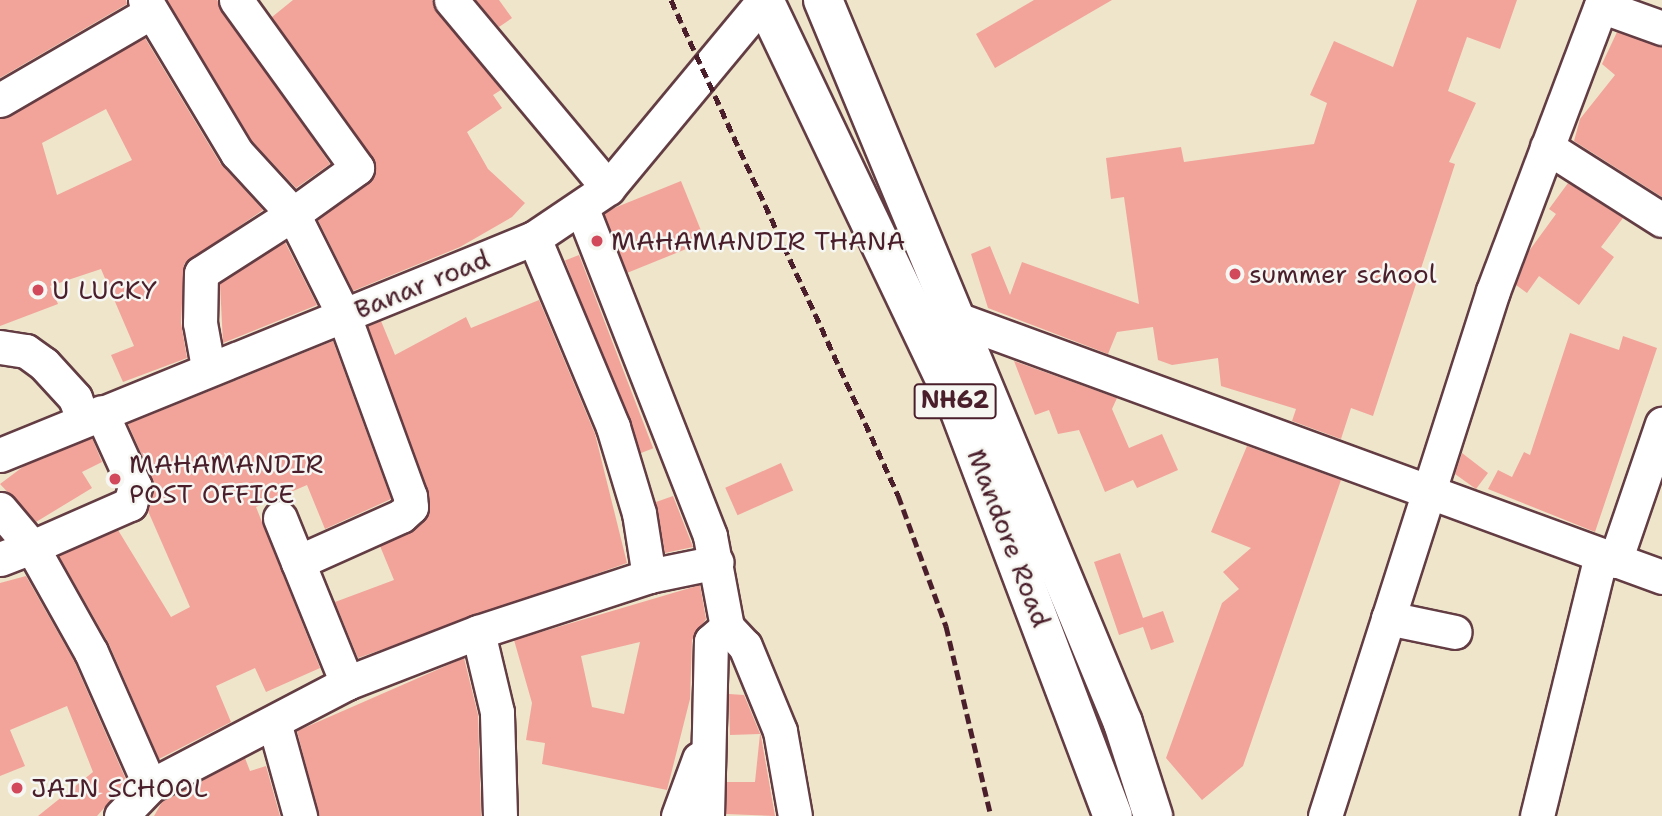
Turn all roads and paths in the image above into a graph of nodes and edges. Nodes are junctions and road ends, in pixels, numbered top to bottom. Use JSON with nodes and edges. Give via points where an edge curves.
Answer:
{"nodes":[{"id":1,"x":236,"y":0,"type":"edge"},
{"id":2,"x":451,"y":0,"type":"edge"},
{"id":3,"x":764,"y":0,"type":"edge"},
{"id":4,"x":823,"y":0,"type":"edge"},
{"id":5,"x":1602,"y":3,"type":"edge"},
{"id":6,"x":148,"y":6,"type":"edge"},
{"id":7,"x":1662,"y":28,"type":"edge"},
{"id":8,"x":0,"y":100,"type":"edge"},
{"id":9,"x":1547,"y":147,"type":"junction"},
{"id":10,"x":608,"y":188,"type":"junction"},
{"id":11,"x":582,"y":209,"type":"junction"},
{"id":12,"x":293,"y":214,"type":"junction"},
{"id":13,"x":1662,"y":220,"type":"edge"},
{"id":14,"x":534,"y":238,"type":"junction"},
{"id":15,"x":344,"y":316,"type":"junction"},
{"id":16,"x":957,"y":319,"type":"junction"},
{"id":17,"x":0,"y":347,"type":"edge"},
{"id":18,"x":208,"y":367,"type":"junction"},
{"id":19,"x":92,"y":416,"type":"junction"},
{"id":20,"x":1662,"y":424,"type":"edge"},
{"id":21,"x":0,"y":455,"type":"edge"},
{"id":22,"x":1429,"y":493,"type":"junction"},
{"id":23,"x":0,"y":509,"type":"edge"},
{"id":24,"x":280,"y":518,"type":"dead end"},
{"id":25,"x":32,"y":547,"type":"junction"},
{"id":26,"x":1608,"y":558,"type":"junction"},
{"id":27,"x":0,"y":559,"type":"edge"},
{"id":28,"x":298,"y":562,"type":"junction"},
{"id":29,"x":716,"y":562,"type":"junction"},
{"id":30,"x":649,"y":576,"type":"junction"},
{"id":31,"x":1662,"y":578,"type":"edge"},
{"id":32,"x":1388,"y":618,"type":"junction"},
{"id":33,"x":727,"y":627,"type":"junction"},
{"id":34,"x":478,"y":632,"type":"junction"},
{"id":35,"x":1455,"y":632,"type":"dead end"},
{"id":36,"x":347,"y":683,"type":"junction"},
{"id":37,"x":274,"y":722,"type":"junction"},
{"id":38,"x":705,"y":742,"type":"junction"},
{"id":39,"x":150,"y":786,"type":"junction"},
{"id":40,"x":121,"y":816,"type":"edge"},
{"id":41,"x":300,"y":816,"type":"edge"},
{"id":42,"x":500,"y":816,"type":"edge"},
{"id":43,"x":678,"y":816,"type":"edge"},
{"id":44,"x":707,"y":816,"type":"edge"},
{"id":45,"x":795,"y":816,"type":"edge"},
{"id":46,"x":1113,"y":816,"type":"edge"},
{"id":47,"x":1153,"y":816,"type":"edge"},
{"id":48,"x":1325,"y":816,"type":"edge"},
{"id":49,"x":1537,"y":816,"type":"edge"}],
"edges":[{"from":1,"to":12,"type":"street","via":[[357,168]]},
{"from":2,"to":10,"type":"street"},
{"from":3,"to":10,"type":"street","name":"Banar road"},
{"from":3,"to":46,"type":"highway","name":"Mandore Road","number":"NH62","via":[[959,409]]},
{"from":4,"to":16,"type":"highway","name":"Mandore Road","number":"NH62"},
{"from":5,"to":7,"type":"street"},
{"from":5,"to":9,"type":"street"},
{"from":6,"to":8,"type":"street"},
{"from":6,"to":12,"type":"street","via":[[237,153]]},
{"from":9,"to":13,"type":"street"},
{"from":9,"to":22,"type":"street"},
{"from":10,"to":11,"type":"street","name":"Banar road"},
{"from":11,"to":14,"type":"street","name":"Banar road"},
{"from":11,"to":29,"type":"street"},
{"from":12,"to":15,"type":"street"},
{"from":12,"to":18,"type":"street","via":[[201,273],[200,323]]},
{"from":14,"to":15,"type":"street","name":"Banar road"},
{"from":14,"to":30,"type":"street","via":[[613,427],[639,513]]},
{"from":15,"to":18,"type":"street","name":"Banar road"},
{"from":15,"to":28,"type":"street","via":[[411,507]]},
{"from":16,"to":22,"type":"street"},
{"from":16,"to":47,"type":"highway","name":"Mandore Road","number":"NH62","via":[[1123,723]]},
{"from":17,"to":19,"type":"street","via":[[26,351],[44,364]]},
{"from":18,"to":19,"type":"street","name":"Banar road"},
{"from":19,"to":21,"type":"street","name":"Banar road"},
{"from":19,"to":25,"type":"street","via":[[136,494],[130,504]]},
{"from":20,"to":26,"type":"street"},
{"from":22,"to":26,"type":"street"},
{"from":22,"to":32,"type":"street"},
{"from":23,"to":25,"type":"street"},
{"from":24,"to":28,"type":"street"},
{"from":25,"to":27,"type":"street"},
{"from":25,"to":39,"type":"street","via":[[91,652]]},
{"from":26,"to":31,"type":"street"},
{"from":26,"to":49,"type":"street"},
{"from":28,"to":36,"type":"street"},
{"from":29,"to":30,"type":"street"},
{"from":29,"to":33,"type":"street"},
{"from":30,"to":34,"type":"street"},
{"from":32,"to":35,"type":"street"},
{"from":32,"to":48,"type":"street"},
{"from":33,"to":38,"type":"street","via":[[711,641]]},
{"from":33,"to":45,"type":"street","via":[[745,646],[780,731]]},
{"from":34,"to":36,"type":"street"},
{"from":34,"to":42,"type":"street","via":[[497,712]]},
{"from":36,"to":37,"type":"street"},
{"from":37,"to":39,"type":"street"},
{"from":37,"to":41,"type":"street"},
{"from":38,"to":43,"type":"street"},
{"from":38,"to":44,"type":"street"},
{"from":39,"to":40,"type":"street"}]}
